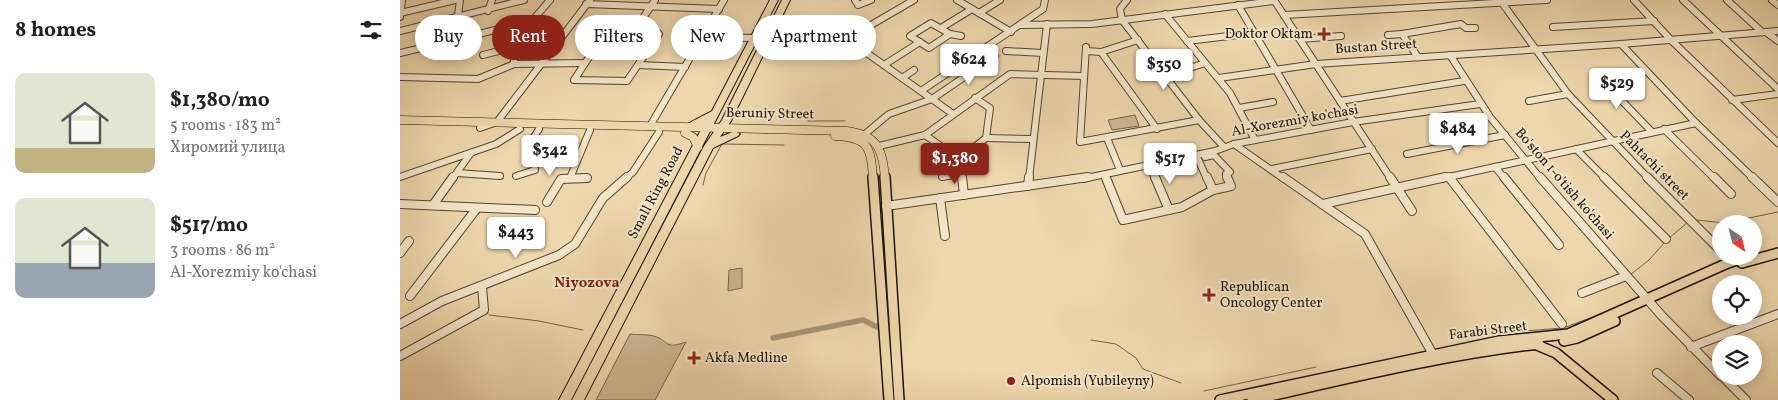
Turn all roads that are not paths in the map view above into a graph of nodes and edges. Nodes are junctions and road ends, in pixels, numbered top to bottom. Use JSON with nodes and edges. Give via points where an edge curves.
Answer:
{"nodes":[{"id":1,"x":402,"y":0,"type":"edge"},
{"id":2,"x":455,"y":0,"type":"edge"},
{"id":3,"x":460,"y":0,"type":"edge"},
{"id":4,"x":492,"y":0,"type":"edge"},
{"id":5,"x":499,"y":0,"type":"edge"},
{"id":6,"x":524,"y":0,"type":"edge"},
{"id":7,"x":550,"y":0,"type":"edge"},
{"id":8,"x":656,"y":0,"type":"edge"},
{"id":9,"x":724,"y":0,"type":"edge"},
{"id":10,"x":774,"y":0,"type":"edge"},
{"id":11,"x":855,"y":0,"type":"edge"},
{"id":12,"x":872,"y":0,"type":"edge"},
{"id":13,"x":914,"y":0,"type":"edge"},
{"id":14,"x":957,"y":0,"type":"edge"},
{"id":15,"x":1000,"y":0,"type":"edge"},
{"id":16,"x":1045,"y":0,"type":"edge"},
{"id":17,"x":1127,"y":0,"type":"edge"},
{"id":18,"x":1206,"y":0,"type":"edge"},
{"id":19,"x":1274,"y":0,"type":"edge"},
{"id":20,"x":1547,"y":0,"type":"edge"},
{"id":21,"x":1634,"y":0,"type":"edge"},
{"id":22,"x":1683,"y":0,"type":"edge"},
{"id":23,"x":1728,"y":0,"type":"edge"},
{"id":24,"x":1772,"y":0,"type":"edge"},
{"id":25,"x":786,"y":1,"type":"edge"},
{"id":26,"x":1501,"y":1,"type":"edge"},
{"id":27,"x":588,"y":2,"type":"edge"},
{"id":28,"x":1238,"y":5,"type":"junction"},
{"id":29,"x":1778,"y":5,"type":"edge"},
{"id":30,"x":651,"y":7,"type":"junction"},
{"id":31,"x":719,"y":8,"type":"junction"},
{"id":32,"x":496,"y":9,"type":"junction"},
{"id":33,"x":972,"y":9,"type":"junction"},
{"id":34,"x":1210,"y":9,"type":"junction"},
{"id":35,"x":488,"y":11,"type":"junction"},
{"id":36,"x":979,"y":13,"type":"junction"},
{"id":37,"x":1165,"y":14,"type":"junction"},
{"id":38,"x":400,"y":15,"type":"edge"},
{"id":39,"x":458,"y":15,"type":"edge"},
{"id":40,"x":468,"y":15,"type":"edge"},
{"id":41,"x":538,"y":15,"type":"edge"},
{"id":42,"x":645,"y":15,"type":"edge"},
{"id":43,"x":715,"y":15,"type":"edge"},
{"id":44,"x":766,"y":15,"type":"edge"},
{"id":45,"x":779,"y":15,"type":"edge"},
{"id":46,"x":1284,"y":15,"type":"junction"},
{"id":47,"x":1122,"y":20,"type":"junction"},
{"id":48,"x":1654,"y":21,"type":"junction"},
{"id":49,"x":876,"y":22,"type":"edge"},
{"id":50,"x":1047,"y":24,"type":"junction"},
{"id":51,"x":1021,"y":25,"type":"junction"},
{"id":52,"x":1553,"y":27,"type":"dead end"},
{"id":53,"x":415,"y":28,"type":"edge"},
{"id":54,"x":941,"y":28,"type":"junction"},
{"id":55,"x":1475,"y":28,"type":"dead end"},
{"id":56,"x":1778,"y":31,"type":"edge"},
{"id":57,"x":400,"y":32,"type":"edge"},
{"id":58,"x":1011,"y":32,"type":"junction"},
{"id":59,"x":1764,"y":32,"type":"junction"},
{"id":60,"x":1254,"y":33,"type":"junction"},
{"id":61,"x":950,"y":34,"type":"junction"},
{"id":62,"x":1402,"y":34,"type":"junction"},
{"id":63,"x":1388,"y":35,"type":"dead end"},
{"id":64,"x":961,"y":36,"type":"dead end"},
{"id":65,"x":1341,"y":36,"type":"dead end"},
{"id":66,"x":1720,"y":37,"type":"junction"},
{"id":67,"x":753,"y":40,"type":"edge"},
{"id":68,"x":1138,"y":40,"type":"junction"},
{"id":69,"x":1187,"y":40,"type":"junction"},
{"id":70,"x":1300,"y":40,"type":"junction"},
{"id":71,"x":1671,"y":40,"type":"junction"},
{"id":72,"x":1778,"y":41,"type":"edge"},
{"id":73,"x":920,"y":42,"type":"junction"},
{"id":74,"x":1621,"y":44,"type":"junction"},
{"id":75,"x":415,"y":49,"type":"edge"},
{"id":76,"x":1535,"y":49,"type":"junction"},
{"id":77,"x":1006,"y":51,"type":"dead end"},
{"id":78,"x":1101,"y":52,"type":"junction"},
{"id":79,"x":400,"y":53,"type":"edge"},
{"id":80,"x":492,"y":53,"type":"edge"},
{"id":81,"x":1043,"y":53,"type":"junction"},
{"id":82,"x":483,"y":55,"type":"dead end"},
{"id":83,"x":1450,"y":55,"type":"junction"},
{"id":84,"x":994,"y":56,"type":"dead end"},
{"id":85,"x":1418,"y":57,"type":"junction"},
{"id":86,"x":876,"y":59,"type":"edge"},
{"id":87,"x":514,"y":60,"type":"edge"},
{"id":88,"x":587,"y":60,"type":"edge"},
{"id":89,"x":642,"y":60,"type":"edge"},
{"id":90,"x":689,"y":60,"type":"edge"},
{"id":91,"x":743,"y":61,"type":"junction"},
{"id":92,"x":756,"y":61,"type":"joint"},
{"id":93,"x":542,"y":62,"type":"junction"},
{"id":94,"x":1205,"y":62,"type":"junction"},
{"id":95,"x":585,"y":63,"type":"junction"},
{"id":96,"x":514,"y":64,"type":"junction"},
{"id":97,"x":1316,"y":64,"type":"junction"},
{"id":98,"x":639,"y":65,"type":"junction"},
{"id":99,"x":884,"y":65,"type":"junction"},
{"id":100,"x":685,"y":67,"type":"junction"},
{"id":101,"x":914,"y":70,"type":"dead end"},
{"id":102,"x":1276,"y":70,"type":"junction"},
{"id":103,"x":1596,"y":74,"type":"dead end"},
{"id":104,"x":1041,"y":75,"type":"junction"},
{"id":105,"x":1084,"y":76,"type":"junction"},
{"id":106,"x":1165,"y":76,"type":"junction"},
{"id":107,"x":400,"y":77,"type":"edge"},
{"id":108,"x":902,"y":78,"type":"junction"},
{"id":109,"x":1219,"y":78,"type":"junction"},
{"id":110,"x":1464,"y":81,"type":"junction"},
{"id":111,"x":1778,"y":88,"type":"edge"},
{"id":112,"x":921,"y":91,"type":"junction"},
{"id":113,"x":1568,"y":94,"type":"junction"},
{"id":114,"x":1776,"y":96,"type":"edge"},
{"id":115,"x":976,"y":98,"type":"junction"},
{"id":116,"x":932,"y":99,"type":"junction"},
{"id":117,"x":1732,"y":100,"type":"junction"},
{"id":118,"x":1340,"y":101,"type":"junction"},
{"id":119,"x":1273,"y":102,"type":"dead end"},
{"id":120,"x":1529,"y":102,"type":"dead end"},
{"id":121,"x":1480,"y":104,"type":"junction"},
{"id":122,"x":1239,"y":108,"type":"junction"},
{"id":123,"x":717,"y":111,"type":"junction"},
{"id":124,"x":953,"y":114,"type":"junction"},
{"id":125,"x":400,"y":120,"type":"edge"},
{"id":126,"x":1199,"y":120,"type":"junction"},
{"id":127,"x":1353,"y":122,"type":"junction"},
{"id":128,"x":1696,"y":123,"type":"junction"},
{"id":129,"x":498,"y":125,"type":"junction"},
{"id":130,"x":400,"y":126,"type":"edge"},
{"id":131,"x":650,"y":126,"type":"junction"},
{"id":132,"x":520,"y":129,"type":"junction"},
{"id":133,"x":539,"y":129,"type":"junction"},
{"id":134,"x":1157,"y":129,"type":"junction"},
{"id":135,"x":590,"y":130,"type":"junction"},
{"id":136,"x":687,"y":130,"type":"junction"},
{"id":137,"x":1311,"y":130,"type":"junction"},
{"id":138,"x":1664,"y":130,"type":"junction"},
{"id":139,"x":713,"y":131,"type":"junction"},
{"id":140,"x":659,"y":132,"type":"junction"},
{"id":141,"x":1652,"y":132,"type":"junction"},
{"id":142,"x":735,"y":134,"type":"junction"},
{"id":143,"x":865,"y":134,"type":"junction"},
{"id":144,"x":925,"y":135,"type":"junction"},
{"id":145,"x":1505,"y":135,"type":"junction"},
{"id":146,"x":986,"y":138,"type":"junction"},
{"id":147,"x":1107,"y":138,"type":"junction"},
{"id":148,"x":1033,"y":139,"type":"junction"},
{"id":149,"x":1255,"y":140,"type":"junction"},
{"id":150,"x":1611,"y":140,"type":"junction"},
{"id":151,"x":1778,"y":143,"type":"edge"},
{"id":152,"x":1234,"y":144,"type":"junction"},
{"id":153,"x":709,"y":146,"type":"junction"},
{"id":154,"x":879,"y":146,"type":"junction"},
{"id":155,"x":698,"y":147,"type":"junction"},
{"id":156,"x":1224,"y":147,"type":"junction"},
{"id":157,"x":1576,"y":148,"type":"junction"},
{"id":158,"x":1372,"y":149,"type":"junction"},
{"id":159,"x":471,"y":152,"type":"junction"},
{"id":160,"x":1407,"y":154,"type":"dead end"},
{"id":161,"x":959,"y":159,"type":"junction"},
{"id":162,"x":1198,"y":159,"type":"junction"},
{"id":163,"x":1526,"y":160,"type":"junction"},
{"id":164,"x":1496,"y":167,"type":"junction"},
{"id":165,"x":1151,"y":169,"type":"junction"},
{"id":166,"x":1272,"y":169,"type":"junction"},
{"id":167,"x":1120,"y":170,"type":"junction"},
{"id":168,"x":456,"y":172,"type":"junction"},
{"id":169,"x":961,"y":174,"type":"junction"},
{"id":170,"x":500,"y":176,"type":"dead end"},
{"id":171,"x":516,"y":176,"type":"dead end"},
{"id":172,"x":400,"y":177,"type":"edge"},
{"id":173,"x":942,"y":177,"type":"dead end"},
{"id":174,"x":1449,"y":177,"type":"junction"},
{"id":175,"x":570,"y":178,"type":"junction"},
{"id":176,"x":587,"y":178,"type":"dead end"},
{"id":177,"x":1103,"y":178,"type":"junction"},
{"id":178,"x":1028,"y":186,"type":"junction"},
{"id":179,"x":1397,"y":188,"type":"junction"},
{"id":180,"x":1213,"y":190,"type":"junction"},
{"id":181,"x":1730,"y":194,"type":"dead end"},
{"id":182,"x":964,"y":195,"type":"junction"},
{"id":183,"x":876,"y":196,"type":"junction"},
{"id":184,"x":940,"y":198,"type":"junction"},
{"id":185,"x":547,"y":202,"type":"dead end"},
{"id":186,"x":1778,"y":202,"type":"edge"},
{"id":187,"x":400,"y":204,"type":"edge"},
{"id":188,"x":1324,"y":204,"type":"junction"},
{"id":189,"x":433,"y":205,"type":"junction"},
{"id":190,"x":886,"y":206,"type":"junction"},
{"id":191,"x":477,"y":208,"type":"junction"},
{"id":192,"x":535,"y":210,"type":"dead end"},
{"id":193,"x":1169,"y":210,"type":"junction"},
{"id":194,"x":1412,"y":211,"type":"dead end"},
{"id":195,"x":877,"y":217,"type":"junction"},
{"id":196,"x":666,"y":218,"type":"junction"},
{"id":197,"x":658,"y":233,"type":"junction"},
{"id":198,"x":945,"y":236,"type":"dead end"},
{"id":199,"x":1666,"y":239,"type":"dead end"},
{"id":200,"x":409,"y":241,"type":"dead end"},
{"id":201,"x":1712,"y":243,"type":"edge"},
{"id":202,"x":1559,"y":245,"type":"dead end"},
{"id":203,"x":1778,"y":247,"type":"edge"},
{"id":204,"x":1762,"y":252,"type":"edge"},
{"id":205,"x":400,"y":253,"type":"edge"},
{"id":206,"x":1778,"y":253,"type":"edge"},
{"id":207,"x":1762,"y":256,"type":"edge"},
{"id":208,"x":1723,"y":265,"type":"edge"},
{"id":209,"x":1626,"y":276,"type":"junction"},
{"id":210,"x":482,"y":287,"type":"junction"},
{"id":211,"x":1582,"y":293,"type":"dead end"},
{"id":212,"x":410,"y":296,"type":"dead end"},
{"id":213,"x":1650,"y":302,"type":"junction"},
{"id":214,"x":1778,"y":314,"type":"edge"},
{"id":215,"x":400,"y":324,"type":"edge"},
{"id":216,"x":1562,"y":324,"type":"dead end"},
{"id":217,"x":1548,"y":343,"type":"junction"},
{"id":218,"x":1691,"y":347,"type":"junction"},
{"id":219,"x":400,"y":356,"type":"edge"},
{"id":220,"x":1434,"y":356,"type":"junction"},
{"id":221,"x":1712,"y":367,"type":"edge"},
{"id":222,"x":1657,"y":372,"type":"dead end"},
{"id":223,"x":1731,"y":385,"type":"edge"},
{"id":224,"x":565,"y":400,"type":"edge"},
{"id":225,"x":578,"y":400,"type":"edge"},
{"id":226,"x":889,"y":400,"type":"edge"},
{"id":227,"x":899,"y":400,"type":"edge"},
{"id":228,"x":1220,"y":400,"type":"edge"},
{"id":229,"x":1252,"y":400,"type":"edge"},
{"id":230,"x":1613,"y":400,"type":"edge"},
{"id":231,"x":1620,"y":400,"type":"edge"},
{"id":232,"x":1689,"y":400,"type":"edge"},
{"id":233,"x":1746,"y":400,"type":"edge"}],
"edges":[{"from":1,"to":38,"type":"street"},
{"from":2,"to":38,"type":"street"},
{"from":3,"to":39,"type":"street"},
{"from":4,"to":35,"type":"street"},
{"from":5,"to":32,"type":"street"},
{"from":6,"to":32,"type":"street"},
{"from":7,"to":41,"type":"street"},
{"from":8,"to":30,"type":"street"},
{"from":9,"to":31,"type":"street"},
{"from":10,"to":25,"type":"highway"},
{"from":10,"to":44,"type":"highway","name":"Small Ring Road"},
{"from":11,"to":12,"type":"street","via":[[858,5]]},
{"from":13,"to":49,"type":"street"},
{"from":14,"to":33,"type":"street"},
{"from":15,"to":36,"type":"street"},
{"from":16,"to":51,"type":"street","via":[[1043,9]]},
{"from":17,"to":47,"type":"street","via":[[1120,9]]},
{"from":18,"to":34,"type":"street"},
{"from":19,"to":28,"type":"street"},
{"from":19,"to":46,"type":"street"},
{"from":20,"to":26,"type":"street"},
{"from":21,"to":48,"type":"street"},
{"from":22,"to":66,"type":"street"},
{"from":23,"to":59,"type":"street"},
{"from":24,"to":29,"type":"street"},
{"from":25,"to":45,"type":"highway","name":"Small Ring Road"},
{"from":26,"to":46,"type":"street"},
{"from":26,"to":76,"type":"street","name":"Pahtachi street"},
{"from":27,"to":30,"type":"street"},
{"from":27,"to":93,"type":"street"},
{"from":28,"to":34,"type":"street"},
{"from":28,"to":60,"type":"street"},
{"from":30,"to":31,"type":"street"},
{"from":30,"to":42,"type":"street"},
{"from":31,"to":43,"type":"street"},
{"from":32,"to":35,"type":"street"},
{"from":33,"to":36,"type":"street"},
{"from":33,"to":54,"type":"street"},
{"from":34,"to":37,"type":"street"},
{"from":35,"to":40,"type":"street"},
{"from":36,"to":58,"type":"street"},
{"from":37,"to":47,"type":"street"},
{"from":37,"to":69,"type":"street"},
{"from":46,"to":70,"type":"street"},
{"from":47,"to":50,"type":"street"},
{"from":47,"to":68,"type":"street"},
{"from":48,"to":52,"type":"street"},
{"from":48,"to":71,"type":"street"},
{"from":50,"to":51,"type":"street"},
{"from":50,"to":81,"type":"street"},
{"from":51,"to":58,"type":"street"},
{"from":53,"to":57,"type":"street"},
{"from":54,"to":61,"type":"street"},
{"from":54,"to":73,"type":"street","via":[[931,23],[910,36]]},
{"from":55,"to":62,"type":"street","via":[[1466,28],[1462,24]]},
{"from":56,"to":59,"type":"street","name":"Bustаn Street"},
{"from":58,"to":112,"type":"street"},
{"from":59,"to":66,"type":"street","name":"Bustаn Street"},
{"from":59,"to":72,"type":"street"},
{"from":60,"to":69,"type":"street"},
{"from":60,"to":102,"type":"street"},
{"from":61,"to":64,"type":"street"},
{"from":61,"to":73,"type":"street","via":[[929,48]]},
{"from":62,"to":63,"type":"street"},
{"from":62,"to":85,"type":"street"},
{"from":65,"to":70,"type":"street"},
{"from":66,"to":71,"type":"street","name":"Bustаn Street"},
{"from":66,"to":111,"type":"street"},
{"from":67,"to":91,"type":"highway","name":"Small Ring Road"},
{"from":68,"to":78,"type":"street"},
{"from":68,"to":106,"type":"street"},
{"from":69,"to":94,"type":"street"},
{"from":70,"to":97,"type":"street"},
{"from":71,"to":74,"type":"street","name":"Bustаn Street"},
{"from":71,"to":117,"type":"street"},
{"from":73,"to":99,"type":"street"},
{"from":74,"to":76,"type":"street","name":"Bustаn Street"},
{"from":74,"to":128,"type":"street"},
{"from":75,"to":79,"type":"street"},
{"from":76,"to":83,"type":"street","name":"Bustаn Street"},
{"from":76,"to":113,"type":"street","name":"Pahtachi street"},
{"from":77,"to":81,"type":"street"},
{"from":78,"to":105,"type":"street","via":[[1086,49]]},
{"from":78,"to":134,"type":"street"},
{"from":80,"to":82,"type":"street"},
{"from":81,"to":104,"type":"street"},
{"from":83,"to":85,"type":"street","name":"Bustаn Street"},
{"from":83,"to":110,"type":"street","name":"Bo'ston 1-o'tish ko'chasi"},
{"from":84,"to":116,"type":"street"},
{"from":85,"to":97,"type":"street","name":"Bustаn Street"},
{"from":86,"to":99,"type":"street"},
{"from":87,"to":96,"type":"street"},
{"from":88,"to":95,"type":"street"},
{"from":89,"to":98,"type":"street"},
{"from":90,"to":100,"type":"street"},
{"from":91,"to":92,"type":"highway"},
{"from":91,"to":123,"type":"highway","name":"Small Ring Road"},
{"from":92,"to":139,"type":"highway","name":"Small Ring Road"},
{"from":93,"to":95,"type":"street"},
{"from":93,"to":96,"type":"street"},
{"from":93,"to":129,"type":"street"},
{"from":94,"to":106,"type":"street"},
{"from":94,"to":109,"type":"street"},
{"from":95,"to":98,"type":"street","via":[[574,80],[627,82]]},
{"from":96,"to":107,"type":"street","via":[[478,79]]},
{"from":97,"to":102,"type":"street","name":"Bustаn Street"},
{"from":97,"to":118,"type":"street"},
{"from":98,"to":100,"type":"street"},
{"from":99,"to":108,"type":"street"},
{"from":100,"to":131,"type":"street"},
{"from":101,"to":108,"type":"street"},
{"from":102,"to":109,"type":"street","name":"Bustаn Street"},
{"from":102,"to":137,"type":"street"},
{"from":103,"to":141,"type":"street"},
{"from":104,"to":105,"type":"street"},
{"from":104,"to":115,"type":"street","via":[[1010,74]]},
{"from":104,"to":148,"type":"street"},
{"from":105,"to":147,"type":"street","via":[[1078,141],[1083,143]]},
{"from":106,"to":126,"type":"street"},
{"from":108,"to":112,"type":"street"},
{"from":109,"to":122,"type":"street"},
{"from":110,"to":118,"type":"street"},
{"from":110,"to":121,"type":"street","name":"Bo'ston 1-o'tish ko'chasi"},
{"from":112,"to":116,"type":"street"},
{"from":113,"to":120,"type":"street"},
{"from":113,"to":150,"type":"street","name":"Pahtachi street"},
{"from":114,"to":117,"type":"street"},
{"from":115,"to":124,"type":"street"},
{"from":115,"to":146,"type":"street","via":[[990,108]]},
{"from":116,"to":124,"type":"street"},
{"from":116,"to":143,"type":"street","via":[[889,114]]},
{"from":117,"to":151,"type":"street"},
{"from":118,"to":127,"type":"street"},
{"from":119,"to":122,"type":"street"},
{"from":121,"to":127,"type":"street","name":"Al-Xorezmiy ko'chasi"},
{"from":121,"to":145,"type":"street","name":"Bo'ston 1-o'tish ko'chasi"},
{"from":122,"to":149,"type":"street"},
{"from":123,"to":136,"type":"highway"},
{"from":123,"to":139,"type":"highway","name":"Small Ring Road"},
{"from":124,"to":144,"type":"street"},
{"from":125,"to":129,"type":"main road","name":"Beruniy Street"},
{"from":126,"to":134,"type":"street"},
{"from":126,"to":156,"type":"street"},
{"from":127,"to":137,"type":"street","name":"Al-Xorezmiy ko'chasi"},
{"from":127,"to":158,"type":"street"},
{"from":128,"to":138,"type":"street"},
{"from":128,"to":186,"type":"street"},
{"from":129,"to":130,"type":"main road","name":"Beruniy Street","via":[[480,128]]},
{"from":129,"to":131,"type":"main road","name":"Beruniy Street"},
{"from":129,"to":132,"type":"main road","name":"Beruniy Street"},
{"from":131,"to":136,"type":"main road","name":"Beruniy Street"},
{"from":132,"to":133,"type":"main road","name":"Beruniy Street"},
{"from":132,"to":159,"type":"street","via":[[508,138]]},
{"from":133,"to":135,"type":"main road","name":"Beruniy Street"},
{"from":133,"to":171,"type":"street","via":[[532,140],[536,170]]},
{"from":134,"to":147,"type":"street"},
{"from":135,"to":140,"type":"main road","name":"Beruniy Street"},
{"from":135,"to":175,"type":"street"},
{"from":136,"to":139,"type":"main road","name":"Beruniy Street"},
{"from":136,"to":140,"type":"main road","name":"Beruniy Street"},
{"from":136,"to":155,"type":"main road"},
{"from":137,"to":149,"type":"street","name":"Al-Xorezmiy ko'chasi"},
{"from":138,"to":141,"type":"street"},
{"from":138,"to":181,"type":"street"},
{"from":139,"to":142,"type":"main road","name":"Beruniy Street"},
{"from":139,"to":143,"type":"main road","name":"Beruniy Street","via":[[847,131]]},
{"from":139,"to":153,"type":"highway","name":"Small Ring Road"},
{"from":139,"to":155,"type":"highway","name":"Small Ring Road"},
{"from":140,"to":210,"type":"street","via":[[633,172],[603,198],[575,244],[559,255]]},
{"from":141,"to":150,"type":"street"},
{"from":142,"to":153,"type":"highway"},
{"from":142,"to":183,"type":"main road","name":"Beruniy Street","via":[[839,136],[860,140],[868,145],[871,152]]},
{"from":143,"to":154,"type":"main road"},
{"from":144,"to":154,"type":"street"},
{"from":144,"to":161,"type":"street"},
{"from":145,"to":160,"type":"street"},
{"from":145,"to":163,"type":"street","name":"Bo'ston 1-o'tish ko'chasi"},
{"from":146,"to":148,"type":"street"},
{"from":146,"to":161,"type":"street"},
{"from":147,"to":167,"type":"street"},
{"from":148,"to":178,"type":"street"},
{"from":149,"to":152,"type":"street","name":"Al-Xorezmiy ko'chasi"},
{"from":150,"to":157,"type":"street"},
{"from":150,"to":201,"type":"street","name":"Pahtachi street"},
{"from":152,"to":156,"type":"street","name":"Al-Xorezmiy ko'chasi"},
{"from":152,"to":166,"type":"street"},
{"from":153,"to":196,"type":"highway","name":"Small Ring Road"},
{"from":154,"to":190,"type":"main road","via":[[884,160]]},
{"from":155,"to":196,"type":"highway","name":"Small Ring Road"},
{"from":156,"to":167,"type":"street","name":"Al-Xorezmiy ko'chasi"},
{"from":157,"to":163,"type":"street"},
{"from":157,"to":199,"type":"street"},
{"from":158,"to":166,"type":"street"},
{"from":158,"to":179,"type":"street"},
{"from":159,"to":168,"type":"street"},
{"from":159,"to":172,"type":"street"},
{"from":161,"to":169,"type":"street"},
{"from":162,"to":165,"type":"street"},
{"from":162,"to":180,"type":"street"},
{"from":162,"to":180,"type":"street","via":[[1214,156],[1230,172],[1226,174],[1230,186]]},
{"from":163,"to":164,"type":"street"},
{"from":163,"to":209,"type":"street","name":"Bo'ston 1-o'tish ko'chasi"},
{"from":164,"to":174,"type":"street"},
{"from":164,"to":202,"type":"street"},
{"from":165,"to":177,"type":"street"},
{"from":165,"to":193,"type":"street"},
{"from":166,"to":188,"type":"street"},
{"from":167,"to":177,"type":"street","name":"Al-Xorezmiy ko'chasi"},
{"from":168,"to":170,"type":"street"},
{"from":168,"to":189,"type":"street"},
{"from":169,"to":173,"type":"street"},
{"from":169,"to":182,"type":"street"},
{"from":174,"to":179,"type":"street"},
{"from":174,"to":216,"type":"street"},
{"from":175,"to":176,"type":"street"},
{"from":175,"to":185,"type":"street","via":[[561,179]]},
{"from":177,"to":178,"type":"street","name":"Al-Xorezmiy ko'chasi"},
{"from":177,"to":193,"type":"street","via":[[1123,220]]},
{"from":178,"to":182,"type":"street","name":"Al-Xorezmiy ko'chasi"},
{"from":179,"to":188,"type":"street"},
{"from":179,"to":194,"type":"street"},
{"from":180,"to":193,"type":"street","via":[[1182,207]]},
{"from":182,"to":184,"type":"street","name":"Al-Xorezmiy ko'chasi"},
{"from":183,"to":190,"type":"main road"},
{"from":183,"to":195,"type":"main road","name":"Beruniy Street"},
{"from":184,"to":190,"type":"street","name":"Al-Xorezmiy ko'chasi"},
{"from":184,"to":198,"type":"street"},
{"from":187,"to":189,"type":"street"},
{"from":188,"to":220,"type":"street","via":[[1365,234]]},
{"from":189,"to":191,"type":"street"},
{"from":190,"to":195,"type":"main road"},
{"from":190,"to":227,"type":"main road"},
{"from":191,"to":192,"type":"street"},
{"from":191,"to":212,"type":"street"},
{"from":195,"to":226,"type":"main road","name":"Beruniy Street"},
{"from":196,"to":197,"type":"highway","name":"Small Ring Road"},
{"from":197,"to":224,"type":"highway","name":"Small Ring Road"},
{"from":197,"to":225,"type":"highway","name":"Small Ring Road"},
{"from":200,"to":205,"type":"street"},
{"from":203,"to":204,"type":"main road"},
{"from":206,"to":207,"type":"main road","name":"Farabi Street"},
{"from":208,"to":213,"type":"main road","name":"Farabi Street"},
{"from":209,"to":211,"type":"street"},
{"from":209,"to":213,"type":"street","name":"Bo'ston 1-o'tish ko'chasi"},
{"from":210,"to":215,"type":"street","via":[[442,301]]},
{"from":210,"to":219,"type":"street","via":[[484,310]]},
{"from":213,"to":217,"type":"main road","name":"Farabi Street"},
{"from":213,"to":218,"type":"street","name":"Bo'ston 1-o'tish ko'chasi"},
{"from":214,"to":218,"type":"street"},
{"from":217,"to":220,"type":"main road","name":"Farabi Street","via":[[1508,340]]},
{"from":217,"to":230,"type":"main road"},
{"from":217,"to":231,"type":"main road"},
{"from":218,"to":221,"type":"street","name":"Bo'ston 1-o'tish ko'chasi"},
{"from":220,"to":228,"type":"main road","name":"Farabi Street"},
{"from":220,"to":229,"type":"main road","name":"Farabi Street"},
{"from":222,"to":232,"type":"street"},
{"from":223,"to":233,"type":"street","name":"Bo'ston 1-o'tish ko'chasi"}]}
